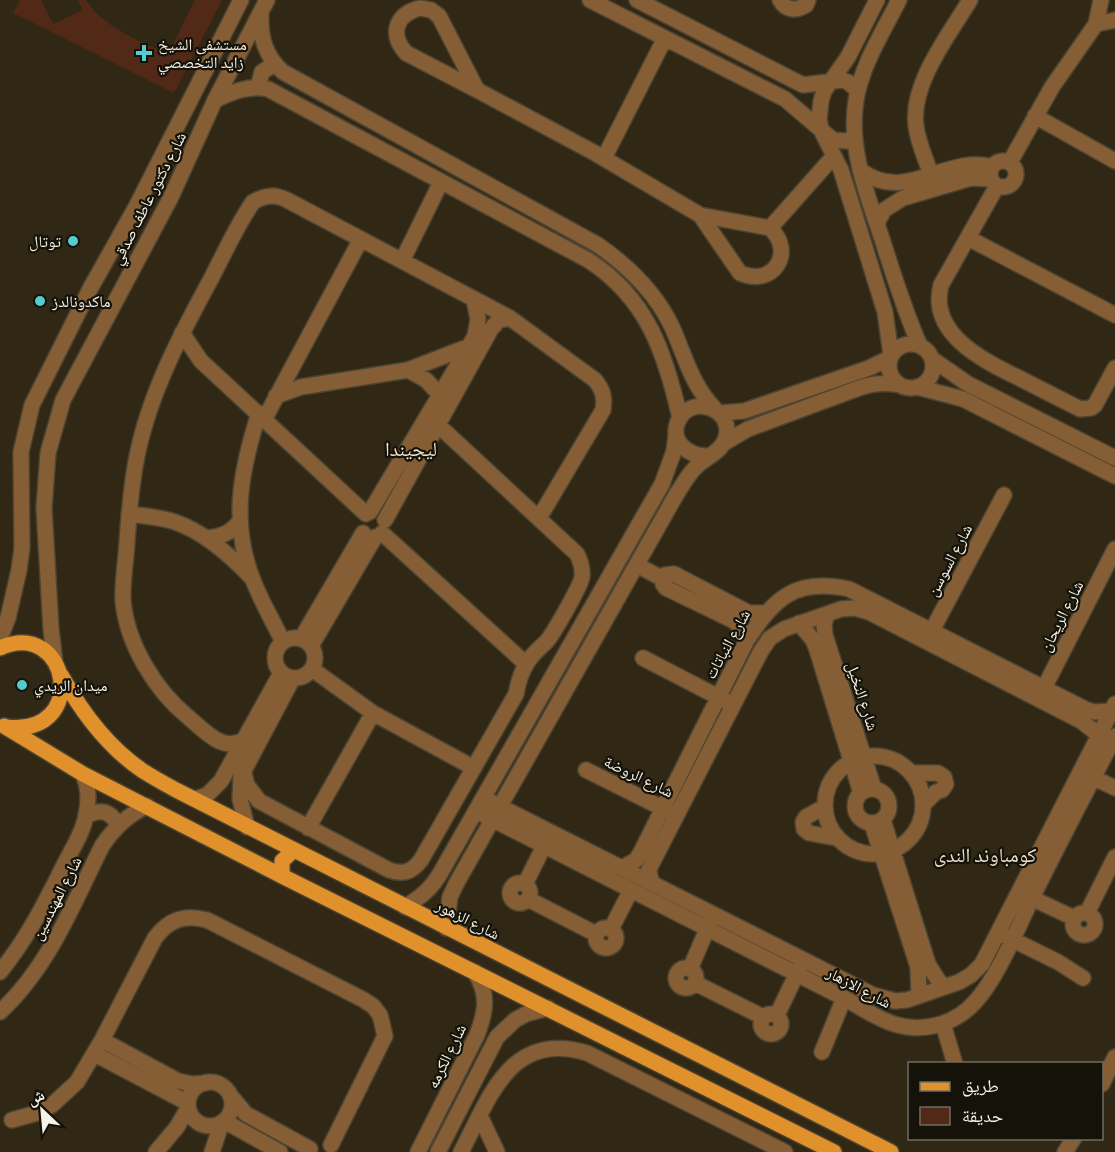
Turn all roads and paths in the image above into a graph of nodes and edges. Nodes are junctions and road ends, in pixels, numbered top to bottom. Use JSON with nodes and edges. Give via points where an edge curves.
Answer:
{"nodes":[{"id":1,"x":241,"y":0,"type":"edge"},
{"id":2,"x":590,"y":0,"type":"edge"},
{"id":3,"x":637,"y":0,"type":"edge"},
{"id":4,"x":780,"y":0,"type":"edge"},
{"id":5,"x":808,"y":0,"type":"edge"},
{"id":6,"x":877,"y":0,"type":"edge"},
{"id":7,"x":899,"y":0,"type":"edge"},
{"id":8,"x":970,"y":0,"type":"edge"},
{"id":9,"x":1103,"y":0,"type":"edge"},
{"id":10,"x":264,"y":6,"type":"edge"},
{"id":11,"x":1115,"y":10,"type":"edge"},
{"id":12,"x":1115,"y":20,"type":"edge"},
{"id":13,"x":1096,"y":24,"type":"junction"},
{"id":14,"x":665,"y":38,"type":"junction"},
{"id":15,"x":276,"y":66,"type":"junction"},
{"id":16,"x":829,"y":83,"type":"junction"},
{"id":17,"x":803,"y":85,"type":"junction"},
{"id":18,"x":258,"y":87,"type":"junction"},
{"id":19,"x":477,"y":90,"type":"junction"},
{"id":20,"x":858,"y":91,"type":"junction"},
{"id":21,"x":215,"y":100,"type":"junction"},
{"id":22,"x":798,"y":108,"type":"junction"},
{"id":23,"x":1035,"y":116,"type":"junction"},
{"id":24,"x":822,"y":132,"type":"junction"},
{"id":25,"x":854,"y":138,"type":"junction"},
{"id":26,"x":833,"y":157,"type":"junction"},
{"id":27,"x":604,"y":158,"type":"junction"},
{"id":28,"x":1115,"y":161,"type":"edge"},
{"id":29,"x":1010,"y":162,"type":"junction"},
{"id":30,"x":155,"y":167,"type":"junction"},
{"id":31,"x":860,"y":170,"type":"junction"},
{"id":32,"x":183,"y":173,"type":"junction"},
{"id":33,"x":932,"y":175,"type":"junction"},
{"id":34,"x":993,"y":177,"type":"junction"},
{"id":35,"x":441,"y":182,"type":"junction"},
{"id":36,"x":917,"y":187,"type":"junction"},
{"id":37,"x":136,"y":207,"type":"junction"},
{"id":38,"x":160,"y":215,"type":"junction"},
{"id":39,"x":700,"y":215,"type":"junction"},
{"id":40,"x":877,"y":223,"type":"junction"},
{"id":41,"x":771,"y":228,"type":"junction"},
{"id":42,"x":968,"y":238,"type":"junction"},
{"id":43,"x":361,"y":239,"type":"junction"},
{"id":44,"x":402,"y":261,"type":"junction"},
{"id":45,"x":474,"y":300,"type":"junction"},
{"id":46,"x":1115,"y":315,"type":"edge"},
{"id":47,"x":510,"y":318,"type":"junction"},
{"id":48,"x":183,"y":333,"type":"junction"},
{"id":49,"x":476,"y":341,"type":"junction"},
{"id":50,"x":920,"y":346,"type":"junction"},
{"id":51,"x":891,"y":356,"type":"junction"},
{"id":52,"x":171,"y":358,"type":"junction"},
{"id":53,"x":932,"y":359,"type":"junction"},
{"id":54,"x":201,"y":361,"type":"junction"},
{"id":55,"x":296,"y":361,"type":"junction"},
{"id":56,"x":1115,"y":368,"type":"edge"},
{"id":57,"x":408,"y":370,"type":"junction"},
{"id":58,"x":314,"y":385,"type":"junction"},
{"id":59,"x":900,"y":385,"type":"junction"},
{"id":60,"x":917,"y":387,"type":"junction"},
{"id":61,"x":440,"y":395,"type":"junction"},
{"id":62,"x":276,"y":396,"type":"junction"},
{"id":63,"x":717,"y":411,"type":"junction"},
{"id":64,"x":262,"y":416,"type":"junction"},
{"id":65,"x":680,"y":418,"type":"junction"},
{"id":66,"x":438,"y":425,"type":"junction"},
{"id":67,"x":280,"y":433,"type":"junction"},
{"id":68,"x":676,"y":434,"type":"junction"},
{"id":69,"x":724,"y":442,"type":"junction"},
{"id":70,"x":248,"y":448,"type":"junction"},
{"id":71,"x":708,"y":456,"type":"junction"},
{"id":72,"x":1115,"y":458,"type":"edge"},
{"id":73,"x":1115,"y":476,"type":"edge"},
{"id":74,"x":1004,"y":495,"type":"dead end"},
{"id":75,"x":368,"y":513,"type":"junction"},
{"id":76,"x":129,"y":514,"type":"junction"},
{"id":77,"x":539,"y":518,"type":"junction"},
{"id":78,"x":240,"y":521,"type":"junction"},
{"id":79,"x":376,"y":531,"type":"junction"},
{"id":80,"x":206,"y":538,"type":"junction"},
{"id":81,"x":1115,"y":549,"type":"edge"},
{"id":82,"x":637,"y":565,"type":"junction"},
{"id":83,"x":252,"y":579,"type":"junction"},
{"id":84,"x":663,"y":579,"type":"junction"},
{"id":85,"x":764,"y":614,"type":"junction"},
{"id":86,"x":827,"y":614,"type":"junction"},
{"id":87,"x":799,"y":623,"type":"junction"},
{"id":88,"x":929,"y":636,"type":"junction"},
{"id":89,"x":0,"y":638,"type":"edge"},
{"id":90,"x":747,"y":640,"type":"junction"},
{"id":91,"x":283,"y":642,"type":"junction"},
{"id":92,"x":306,"y":642,"type":"junction"},
{"id":93,"x":0,"y":648,"type":"edge"},
{"id":94,"x":643,"y":658,"type":"dead end"},
{"id":95,"x":526,"y":664,"type":"junction"},
{"id":96,"x":58,"y":669,"type":"junction"},
{"id":97,"x":312,"y":669,"type":"junction"},
{"id":98,"x":287,"y":675,"type":"junction"},
{"id":99,"x":1041,"y":693,"type":"junction"},
{"id":100,"x":718,"y":698,"type":"junction"},
{"id":101,"x":733,"y":705,"type":"junction"},
{"id":102,"x":1113,"y":708,"type":"edge"},
{"id":103,"x":373,"y":713,"type":"junction"},
{"id":104,"x":2,"y":726,"type":"edge"},
{"id":105,"x":1099,"y":735,"type":"junction"},
{"id":106,"x":1115,"y":736,"type":"edge"},
{"id":107,"x":247,"y":745,"type":"junction"},
{"id":108,"x":857,"y":759,"type":"junction"},
{"id":109,"x":474,"y":768,"type":"junction"},
{"id":110,"x":243,"y":770,"type":"junction"},
{"id":111,"x":586,"y":770,"type":"dead end"},
{"id":112,"x":912,"y":773,"type":"junction"},
{"id":113,"x":83,"y":774,"type":"junction"},
{"id":114,"x":1087,"y":775,"type":"junction"},
{"id":115,"x":217,"y":787,"type":"junction"},
{"id":116,"x":1115,"y":788,"type":"edge"},
{"id":117,"x":867,"y":791,"type":"junction"},
{"id":118,"x":239,"y":797,"type":"junction"},
{"id":119,"x":195,"y":799,"type":"junction"},
{"id":120,"x":924,"y":804,"type":"junction"},
{"id":121,"x":479,"y":805,"type":"junction"},
{"id":122,"x":147,"y":806,"type":"junction"},
{"id":123,"x":824,"y":807,"type":"junction"},
{"id":124,"x":670,"y":812,"type":"junction"},
{"id":125,"x":496,"y":813,"type":"junction"},
{"id":126,"x":86,"y":816,"type":"junction"},
{"id":127,"x":877,"y":822,"type":"junction"},
{"id":128,"x":118,"y":825,"type":"junction"},
{"id":129,"x":247,"y":827,"type":"junction"},
{"id":130,"x":309,"y":828,"type":"junction"},
{"id":131,"x":836,"y":838,"type":"junction"},
{"id":132,"x":544,"y":846,"type":"junction"},
{"id":133,"x":294,"y":850,"type":"junction"},
{"id":134,"x":887,"y":853,"type":"junction"},
{"id":135,"x":1115,"y":857,"type":"edge"},
{"id":136,"x":592,"y":862,"type":"junction"},
{"id":137,"x":622,"y":868,"type":"junction"},
{"id":138,"x":282,"y":876,"type":"junction"},
{"id":139,"x":653,"y":884,"type":"junction"},
{"id":140,"x":631,"y":890,"type":"junction"},
{"id":141,"x":1026,"y":895,"type":"junction"},
{"id":142,"x":405,"y":908,"type":"junction"},
{"id":143,"x":713,"y":915,"type":"junction"},
{"id":144,"x":447,"y":928,"type":"junction"},
{"id":145,"x":707,"y":929,"type":"junction"},
{"id":146,"x":1006,"y":936,"type":"junction"},
{"id":147,"x":803,"y":960,"type":"junction"},
{"id":148,"x":0,"y":972,"type":"edge"},
{"id":149,"x":475,"y":972,"type":"junction"},
{"id":150,"x":796,"y":975,"type":"junction"},
{"id":151,"x":1083,"y":978,"type":"dead end"},
{"id":152,"x":945,"y":987,"type":"junction"},
{"id":153,"x":919,"y":996,"type":"junction"},
{"id":154,"x":844,"y":998,"type":"junction"},
{"id":155,"x":548,"y":1008,"type":"junction"},
{"id":156,"x":0,"y":1012,"type":"edge"},
{"id":157,"x":943,"y":1024,"type":"junction"},
{"id":158,"x":98,"y":1047,"type":"junction"},
{"id":159,"x":822,"y":1052,"type":"dead end"},
{"id":160,"x":1115,"y":1057,"type":"edge"},
{"id":161,"x":706,"y":1058,"type":"junction"},
{"id":162,"x":954,"y":1062,"type":"edge"},
{"id":163,"x":1103,"y":1080,"type":"edge"},
{"id":164,"x":206,"y":1083,"type":"junction"},
{"id":165,"x":694,"y":1083,"type":"junction"},
{"id":166,"x":230,"y":1095,"type":"junction"},
{"id":167,"x":188,"y":1105,"type":"junction"},
{"id":168,"x":480,"y":1116,"type":"junction"},
{"id":169,"x":12,"y":1120,"type":"dead end"},
{"id":170,"x":223,"y":1122,"type":"junction"},
{"id":171,"x":336,"y":1149,"type":"edge"},
{"id":172,"x":309,"y":1151,"type":"edge"},
{"id":173,"x":156,"y":1152,"type":"edge"},
{"id":174,"x":212,"y":1152,"type":"edge"},
{"id":175,"x":280,"y":1152,"type":"edge"},
{"id":176,"x":418,"y":1152,"type":"edge"},
{"id":177,"x":438,"y":1152,"type":"edge"},
{"id":178,"x":461,"y":1152,"type":"edge"},
{"id":179,"x":497,"y":1152,"type":"edge"},
{"id":180,"x":785,"y":1152,"type":"edge"},
{"id":181,"x":834,"y":1152,"type":"edge"},
{"id":182,"x":891,"y":1152,"type":"edge"}],
"edges":[{"from":1,"to":30,"type":"street","name":"شارع دكتور عاطف صدقي"},
{"from":2,"to":14,"type":"street"},
{"from":3,"to":17,"type":"street"},
{"from":4,"to":5,"type":"street","via":[[793,10],[806,5]]},
{"from":6,"to":16,"type":"street","via":[[848,57]]},
{"from":7,"to":20,"type":"street","via":[[869,59]]},
{"from":8,"to":33,"type":"street","via":[[917,96],[916,125]]},
{"from":9,"to":11,"type":"street"},
{"from":9,"to":13,"type":"street"},
{"from":10,"to":15,"type":"street","via":[[263,42]]},
{"from":10,"to":21,"type":"street","name":"شارع دكتور عاطف صدقي"},
{"from":12,"to":13,"type":"street"},
{"from":13,"to":23,"type":"street"},
{"from":14,"to":22,"type":"street"},
{"from":14,"to":27,"type":"street"},
{"from":15,"to":18,"type":"street","via":[[262,72]]},
{"from":15,"to":63,"type":"street","via":[[611,254],[635,275],[659,306],[695,384]]},
{"from":16,"to":17,"type":"street"},
{"from":16,"to":20,"type":"street","via":[[848,82]]},
{"from":16,"to":24,"type":"street","via":[[819,111]]},
{"from":17,"to":22,"type":"street","via":[[804,97]]},
{"from":18,"to":21,"type":"street","via":[[244,88]]},
{"from":18,"to":35,"type":"street"},
{"from":19,"to":19,"type":"street","via":[[406,53],[396,36],[402,17],[420,8],[439,16]]},
{"from":19,"to":27,"type":"street"},
{"from":20,"to":25,"type":"street"},
{"from":21,"to":32,"type":"street","name":"شارع دكتور عاطف صدقي"},
{"from":22,"to":24,"type":"street"},
{"from":23,"to":28,"type":"street"},
{"from":23,"to":29,"type":"street"},
{"from":24,"to":25,"type":"street","via":[[840,142]]},
{"from":24,"to":26,"type":"street"},
{"from":25,"to":31,"type":"street"},
{"from":26,"to":41,"type":"street"},
{"from":26,"to":51,"type":"street","via":[[841,170],[885,312]]},
{"from":27,"to":39,"type":"street"},
{"from":29,"to":34,"type":"street","via":[[999,161]]},
{"from":29,"to":34,"type":"street","via":[[1016,170],[1015,181],[1007,187]]},
{"from":30,"to":32,"type":"street","via":[[165,174]]},
{"from":30,"to":37,"type":"street","name":"شارع دكتور عاطف صدقي"},
{"from":31,"to":36,"type":"street","via":[[882,182]]},
{"from":31,"to":40,"type":"street"},
{"from":32,"to":38,"type":"street","name":"شارع دكتور عاطف صدقي"},
{"from":33,"to":34,"type":"street","via":[[971,164]]},
{"from":33,"to":36,"type":"street"},
{"from":34,"to":36,"type":"street"},
{"from":34,"to":42,"type":"street"},
{"from":35,"to":44,"type":"street"},
{"from":35,"to":65,"type":"street","via":[[604,271],[649,326],[670,375]]},
{"from":36,"to":40,"type":"street","via":[[884,210]]},
{"from":37,"to":38,"type":"street","via":[[144,202],[153,203]]},
{"from":37,"to":89,"type":"street","name":"شارع دكتور عاطف صدقي","via":[[33,405],[21,452],[22,549]]},
{"from":38,"to":96,"type":"street","name":"شارع دكتور عاطف صدقي","via":[[63,400],[54,426],[44,508],[51,629]]},
{"from":39,"to":41,"type":"street"},
{"from":39,"to":41,"type":"street","via":[[740,273],[749,277],[768,274],[781,259],[780,241]]},
{"from":40,"to":50,"type":"street"},
{"from":42,"to":46,"type":"street"},
{"from":42,"to":56,"type":"street","via":[[941,285],[939,301],[948,328],[965,346],[984,360],[1080,409],[1095,405]]},
{"from":43,"to":44,"type":"street"},
{"from":43,"to":48,"type":"street","via":[[276,195],[264,196],[247,212]]},
{"from":43,"to":55,"type":"street"},
{"from":44,"to":45,"type":"street"},
{"from":45,"to":47,"type":"street"},
{"from":45,"to":49,"type":"street","via":[[478,319]]},
{"from":47,"to":49,"type":"street","via":[[499,320]]},
{"from":47,"to":77,"type":"street","via":[[595,380],[604,399],[603,410]]},
{"from":48,"to":52,"type":"street"},
{"from":48,"to":54,"type":"street"},
{"from":49,"to":57,"type":"street"},
{"from":49,"to":61,"type":"street"},
{"from":49,"to":66,"type":"street"},
{"from":50,"to":51,"type":"street","via":[[904,345]]},
{"from":50,"to":53,"type":"street"},
{"from":51,"to":59,"type":"street","via":[[890,373]]},
{"from":51,"to":63,"type":"street","via":[[869,368],[744,411]]},
{"from":52,"to":54,"type":"street"},
{"from":52,"to":76,"type":"street","via":[[140,444]]},
{"from":53,"to":60,"type":"street","via":[[930,376]]},
{"from":53,"to":72,"type":"street","via":[[968,384]]},
{"from":54,"to":64,"type":"street"},
{"from":55,"to":58,"type":"street"},
{"from":55,"to":62,"type":"street"},
{"from":57,"to":58,"type":"street"},
{"from":57,"to":61,"type":"street","via":[[426,380]]},
{"from":58,"to":62,"type":"street"},
{"from":59,"to":60,"type":"street"},
{"from":59,"to":69,"type":"street","via":[[872,384],[859,388],[748,429]]},
{"from":60,"to":73,"type":"street","via":[[963,399]]},
{"from":61,"to":75,"type":"street"},
{"from":62,"to":64,"type":"street"},
{"from":63,"to":65,"type":"street","via":[[695,406]]},
{"from":63,"to":69,"type":"street","via":[[726,425]]},
{"from":64,"to":67,"type":"street"},
{"from":64,"to":70,"type":"street"},
{"from":65,"to":68,"type":"street"},
{"from":66,"to":77,"type":"street"},
{"from":66,"to":79,"type":"street"},
{"from":67,"to":70,"type":"street","via":[[262,437]]},
{"from":67,"to":75,"type":"street"},
{"from":68,"to":71,"type":"street","via":[[687,451]]},
{"from":68,"to":121,"type":"street","via":[[662,484]]},
{"from":69,"to":71,"type":"street"},
{"from":70,"to":78,"type":"street"},
{"from":71,"to":82,"type":"street","via":[[683,484]]},
{"from":74,"to":88,"type":"street","name":"شارع السوسن"},
{"from":75,"to":79,"type":"street","via":[[379,513]]},
{"from":75,"to":79,"type":"street","via":[[360,525]]},
{"from":76,"to":80,"type":"street","via":[[177,523]]},
{"from":76,"to":107,"type":"street","via":[[123,600],[142,659],[178,709],[221,743]]},
{"from":77,"to":95,"type":"street","via":[[577,554],[583,566],[582,580],[547,641]]},
{"from":78,"to":80,"type":"street","via":[[222,536]]},
{"from":78,"to":83,"type":"street"},
{"from":79,"to":92,"type":"street"},
{"from":79,"to":95,"type":"street"},
{"from":80,"to":83,"type":"street"},
{"from":81,"to":99,"type":"street","name":"شارع الريحان"},
{"from":82,"to":84,"type":"street"},
{"from":82,"to":125,"type":"street"},
{"from":83,"to":91,"type":"street"},
{"from":84,"to":85,"type":"street","via":[[674,574],[749,613]]},
{"from":84,"to":90,"type":"street","via":[[666,588],[734,621]]},
{"from":85,"to":88,"type":"street","name":"شارع النباتات","via":[[794,591],[831,585],[849,589]]},
{"from":85,"to":90,"type":"street","name":"شارع النباتات"},
{"from":86,"to":87,"type":"street","name":"شارع النباتات"},
{"from":86,"to":88,"type":"street","name":"شارع النباتات","via":[[855,608]]},
{"from":86,"to":108,"type":"street","name":"شارع النخيل","via":[[825,635]]},
{"from":87,"to":101,"type":"street","name":"شارع النباتات","via":[[770,638]]},
{"from":87,"to":108,"type":"street","name":"شارع النخيل","via":[[813,640]]},
{"from":88,"to":99,"type":"street","name":"شارع النباتات"},
{"from":90,"to":100,"type":"street","name":"شارع النباتات"},
{"from":91,"to":92,"type":"street","via":[[295,638]]},
{"from":91,"to":98,"type":"street","via":[[275,660]]},
{"from":92,"to":97,"type":"street","via":[[315,657]]},
{"from":93,"to":96,"type":"main road","via":[[27,644],[43,650]]},
{"from":94,"to":100,"type":"street"},
{"from":95,"to":109,"type":"street","via":[[516,694]]},
{"from":96,"to":104,"type":"main road","via":[[60,699],[50,715],[25,728]]},
{"from":96,"to":119,"type":"main road","name":"شارع الزهور","via":[[82,709],[119,751],[142,770]]},
{"from":97,"to":98,"type":"street","via":[[307,674]]},
{"from":97,"to":103,"type":"street"},
{"from":98,"to":107,"type":"street"},
{"from":99,"to":102,"type":"street","name":"شارع النباتات","via":[[1094,712]]},
{"from":99,"to":105,"type":"street","name":"شارع النباتات"},
{"from":100,"to":101,"type":"street"},
{"from":100,"to":124,"type":"street","name":"شارع النباتات"},
{"from":101,"to":124,"type":"street","name":"شارع النباتات"},
{"from":102,"to":105,"type":"street","name":"شارع الازهار"},
{"from":103,"to":109,"type":"street"},
{"from":103,"to":130,"type":"street"},
{"from":104,"to":113,"type":"main road"},
{"from":105,"to":114,"type":"street","name":"شارع الازهار"},
{"from":106,"to":114,"type":"street","name":"شارع الازهار"},
{"from":107,"to":110,"type":"street"},
{"from":107,"to":115,"type":"street"},
{"from":108,"to":112,"type":"street","via":[[890,759]]},
{"from":108,"to":117,"type":"street","name":"شارع النخيل"},
{"from":108,"to":123,"type":"street","via":[[831,780]]},
{"from":109,"to":130,"type":"street","via":[[421,860],[407,872],[389,870]]},
{"from":110,"to":118,"type":"street"},
{"from":110,"to":130,"type":"street","via":[[247,785],[259,801]]},
{"from":111,"to":124,"type":"street","name":"شارع الروضة"},
{"from":112,"to":120,"type":"street"},
{"from":112,"to":120,"type":"street","via":[[938,773],[944,777],[946,784],[942,790]]},
{"from":113,"to":122,"type":"main road"},
{"from":113,"to":126,"type":"street","name":"شارع المهندسين","via":[[88,785]]},
{"from":114,"to":116,"type":"street"},
{"from":114,"to":141,"type":"street","name":"شارع الازهار"},
{"from":115,"to":118,"type":"street"},
{"from":115,"to":119,"type":"street"},
{"from":117,"to":127,"type":"street","via":[[856,800],[855,808],[864,822]]},
{"from":117,"to":127,"type":"street","via":[[882,792],[888,798],[888,814]]},
{"from":118,"to":129,"type":"street"},
{"from":119,"to":129,"type":"main road","name":"شارع الزهور"},
{"from":120,"to":134,"type":"street","via":[[916,832],[906,844]]},
{"from":121,"to":125,"type":"street"},
{"from":121,"to":142,"type":"street","via":[[433,886]]},
{"from":122,"to":128,"type":"street","name":"شارع المهندسين"},
{"from":122,"to":138,"type":"main road"},
{"from":123,"to":131,"type":"street"},
{"from":123,"to":131,"type":"street","via":[[806,817],[804,829]]},
{"from":124,"to":137,"type":"street","name":"شارع النباتات","via":[[636,860]]},
{"from":124,"to":139,"type":"street","name":"شارع النباتات","via":[[650,869]]},
{"from":125,"to":132,"type":"street","name":"شارع الازهار"},
{"from":125,"to":136,"type":"street","name":"شارع الازهار"},
{"from":125,"to":144,"type":"street","via":[[450,897]]},
{"from":126,"to":128,"type":"street","via":[[105,811],[114,816]]},
{"from":126,"to":148,"type":"street","name":"شارع المهندسين","via":[[34,924]]},
{"from":127,"to":134,"type":"street"},
{"from":128,"to":156,"type":"street","name":"شارع المهندسين","via":[[102,846],[50,951],[32,978]]},
{"from":129,"to":133,"type":"main road","name":"شارع الزهور"},
{"from":131,"to":134,"type":"street","via":[[856,852]]},
{"from":132,"to":136,"type":"street","name":"شارع الازهار"},
{"from":132,"to":140,"type":"street","via":[[527,892],[604,932]]},
{"from":133,"to":138,"type":"main road","via":[[282,861]]},
{"from":133,"to":142,"type":"main road","name":"شارع الزهور"},
{"from":134,"to":152,"type":"street","via":[[928,964]]},
{"from":134,"to":153,"type":"street","via":[[918,967]]},
{"from":135,"to":141,"type":"street","via":[[1081,916]]},
{"from":136,"to":137,"type":"street","name":"شارع الازهار"},
{"from":136,"to":140,"type":"street","name":"شارع الازهار"},
{"from":137,"to":139,"type":"street","name":"شارع الازهار"},
{"from":138,"to":149,"type":"main road"},
{"from":139,"to":143,"type":"street","name":"شارع الازهار"},
{"from":140,"to":145,"type":"street","name":"شارع الازهار"},
{"from":141,"to":146,"type":"street","name":"شارع الازهار"},
{"from":142,"to":144,"type":"main road","name":"شارع الزهور"},
{"from":143,"to":145,"type":"street"},
{"from":143,"to":147,"type":"street","name":"شارع الازهار"},
{"from":144,"to":161,"type":"main road","name":"شارع الزهور"},
{"from":145,"to":150,"type":"street","name":"شارع الازهار"},
{"from":145,"to":150,"type":"street","via":[[693,976],[770,1016]]},
{"from":146,"to":151,"type":"street"},
{"from":146,"to":152,"type":"street","name":"شارع الازهار","via":[[971,975]]},
{"from":146,"to":157,"type":"street","name":"شارع الازهار","via":[[976,1002]]},
{"from":147,"to":150,"type":"street"},
{"from":147,"to":153,"type":"street","name":"شارع الازهار","via":[[884,999]]},
{"from":149,"to":155,"type":"main road"},
{"from":149,"to":176,"type":"street","name":"شارع الكرمه","via":[[483,985],[483,1019]]},
{"from":150,"to":154,"type":"street","name":"شارع الازهار"},
{"from":152,"to":153,"type":"street","name":"شارع الازهار"},
{"from":154,"to":157,"type":"street","name":"شارع الازهار","via":[[882,1021],[901,1027]]},
{"from":154,"to":159,"type":"street"},
{"from":155,"to":165,"type":"main road"},
{"from":155,"to":177,"type":"street","via":[[526,1014],[497,1037]]},
{"from":157,"to":162,"type":"street"},
{"from":158,"to":164,"type":"street","via":[[178,1080]]},
{"from":158,"to":167,"type":"street"},
{"from":158,"to":169,"type":"street","via":[[77,1082],[52,1105]]},
{"from":158,"to":171,"type":"street","via":[[162,928],[183,917],[207,920],[364,1000],[380,1015],[385,1036]]},
{"from":160,"to":163,"type":"street"},
{"from":161,"to":165,"type":"main road","via":[[705,1073]]},
{"from":161,"to":182,"type":"main road","name":"شارع الزهور"},
{"from":164,"to":166,"type":"street","via":[[220,1084]]},
{"from":164,"to":167,"type":"street","via":[[193,1090]]},
{"from":165,"to":181,"type":"main road"},
{"from":166,"to":170,"type":"street","via":[[230,1113]]},
{"from":166,"to":172,"type":"street","via":[[246,1114]]},
{"from":167,"to":170,"type":"street","via":[[191,1115],[201,1124]]},
{"from":167,"to":173,"type":"street","via":[[177,1127]]},
{"from":168,"to":178,"type":"street"},
{"from":168,"to":179,"type":"street"},
{"from":168,"to":180,"type":"street","via":[[504,1072],[528,1054],[558,1047],[587,1053]]},
{"from":170,"to":174,"type":"street"},
{"from":170,"to":175,"type":"street"},
{"from":171,"to":172,"type":"street","via":[[324,1144]]}]}
